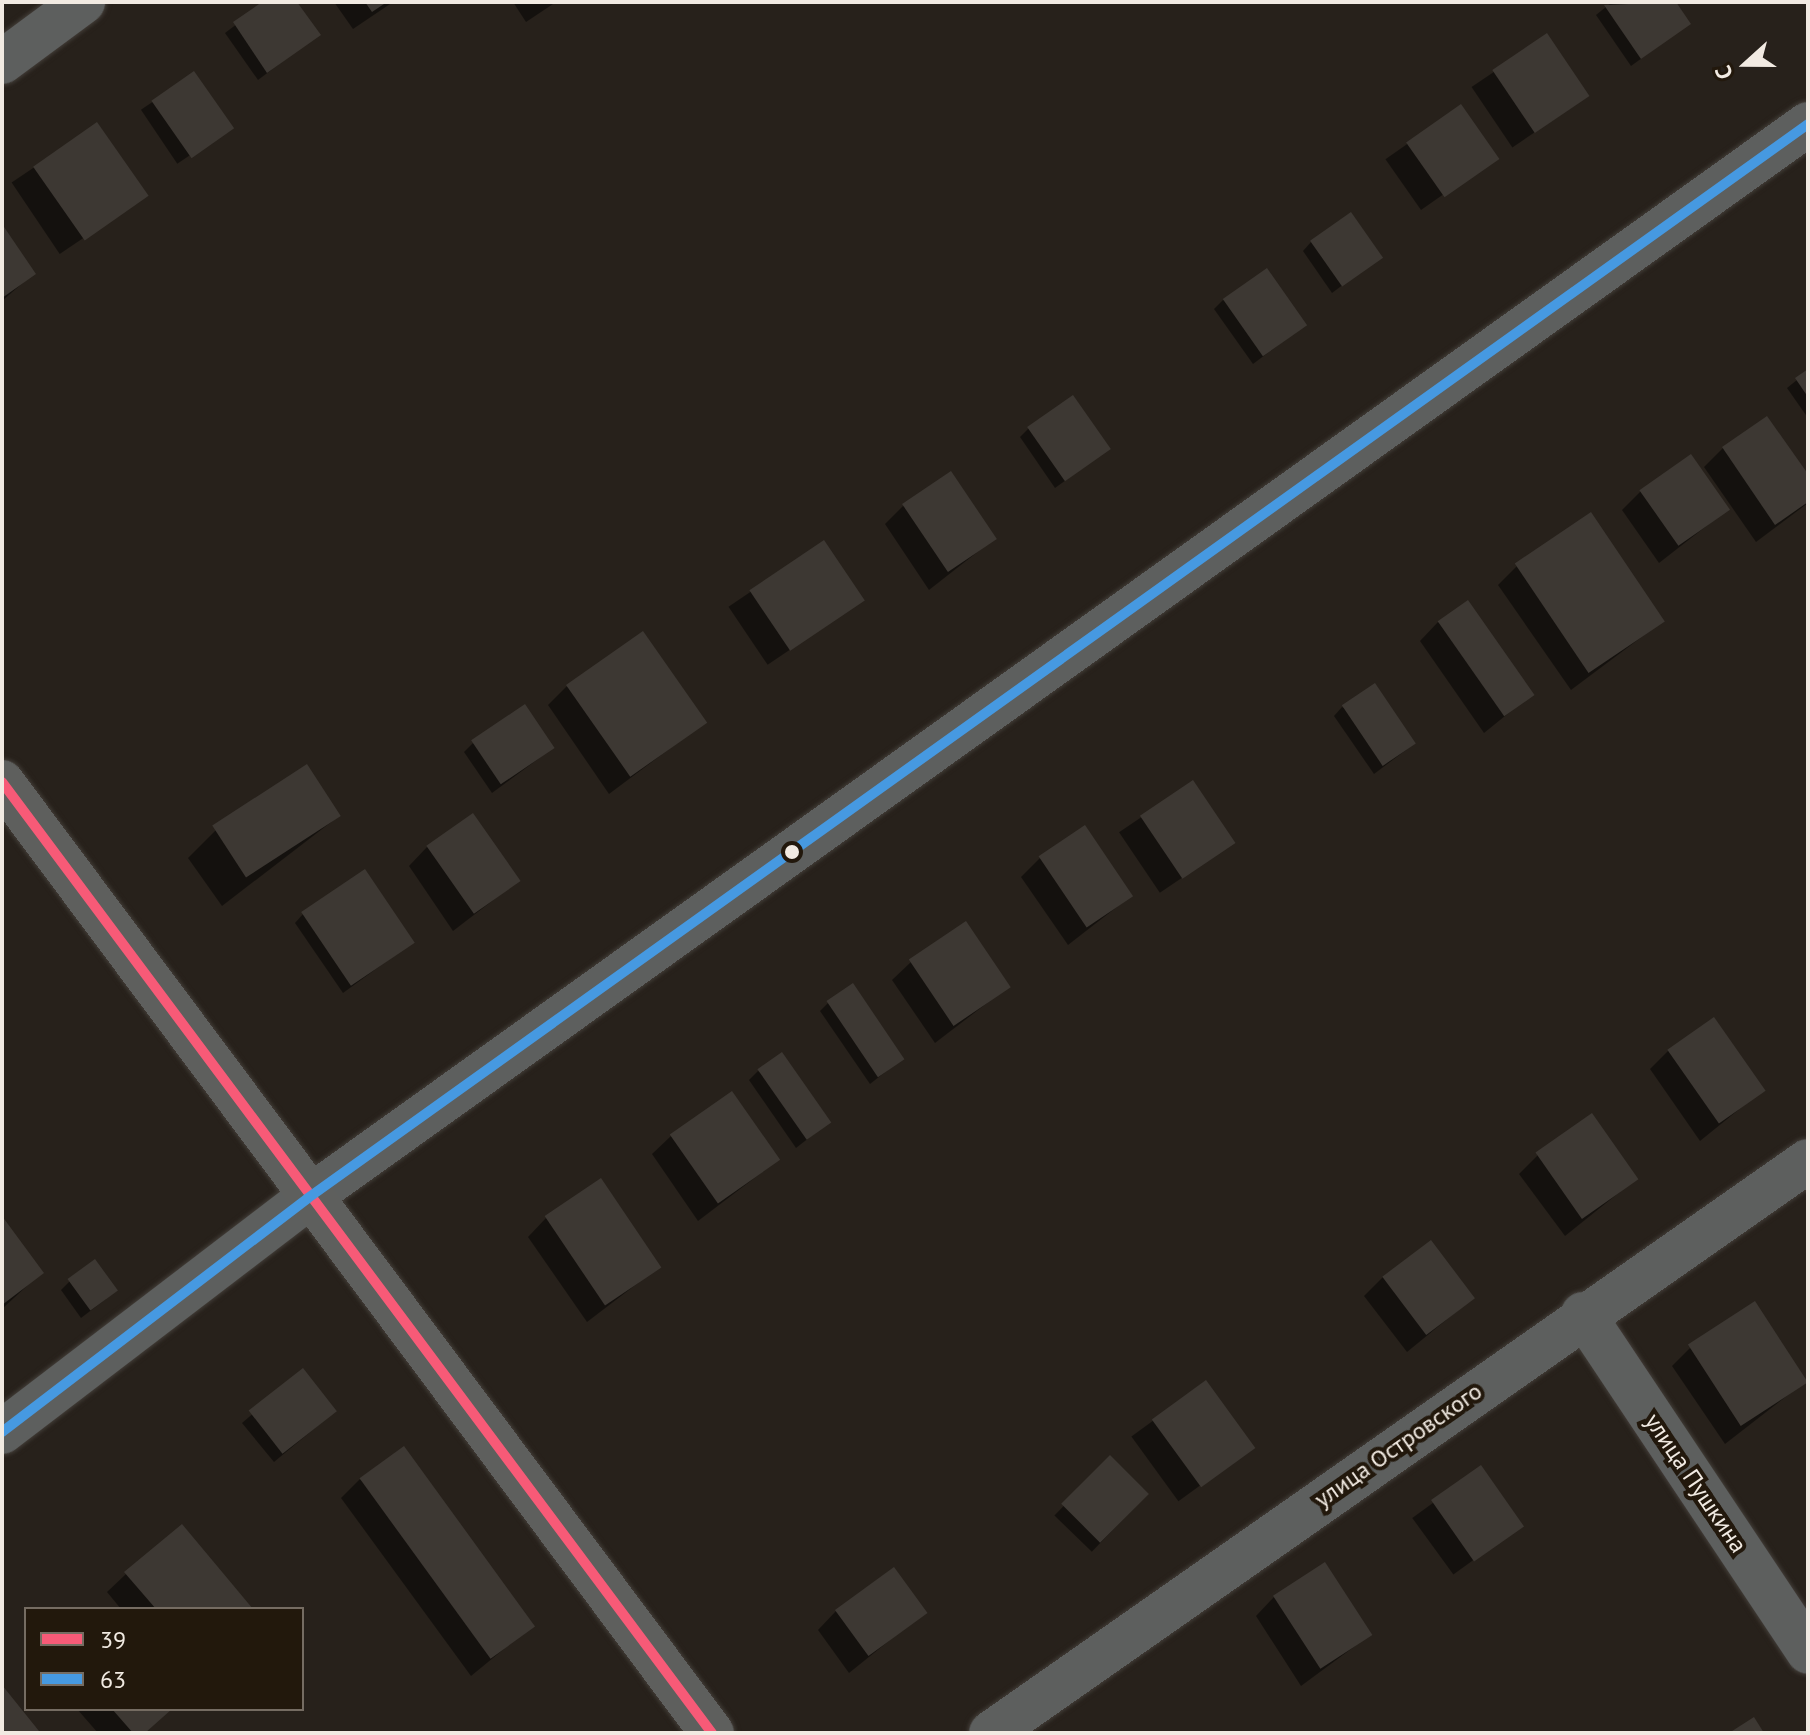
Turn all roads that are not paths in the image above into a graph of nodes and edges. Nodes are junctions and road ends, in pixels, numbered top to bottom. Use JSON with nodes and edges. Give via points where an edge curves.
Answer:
{"nodes":[{"id":1,"x":83,"y":2,"type":"edge"},
{"id":2,"x":2,"y":62,"type":"edge"},
{"id":3,"x":1808,"y":124,"type":"edge"},
{"id":4,"x":2,"y":782,"type":"edge"},
{"id":5,"x":1808,"y":1161,"type":"edge"},
{"id":6,"x":308,"y":1198,"type":"junction"},
{"id":7,"x":1583,"y":1314,"type":"junction"},
{"id":8,"x":2,"y":1432,"type":"edge"},
{"id":9,"x":1808,"y":1652,"type":"edge"},
{"id":10,"x":712,"y":1733,"type":"edge"},
{"id":11,"x":991,"y":1733,"type":"edge"}],
"edges":[{"from":1,"to":2,"type":"street"},
{"from":3,"to":6,"type":"street"},
{"from":4,"to":6,"type":"main road"},
{"from":5,"to":7,"type":"street","name":"улица Островского"},
{"from":6,"to":8,"type":"street"},
{"from":6,"to":10,"type":"main road"},
{"from":7,"to":9,"type":"street","name":"улица Пушкина"},
{"from":7,"to":11,"type":"street","name":"улица Островского"}]}
